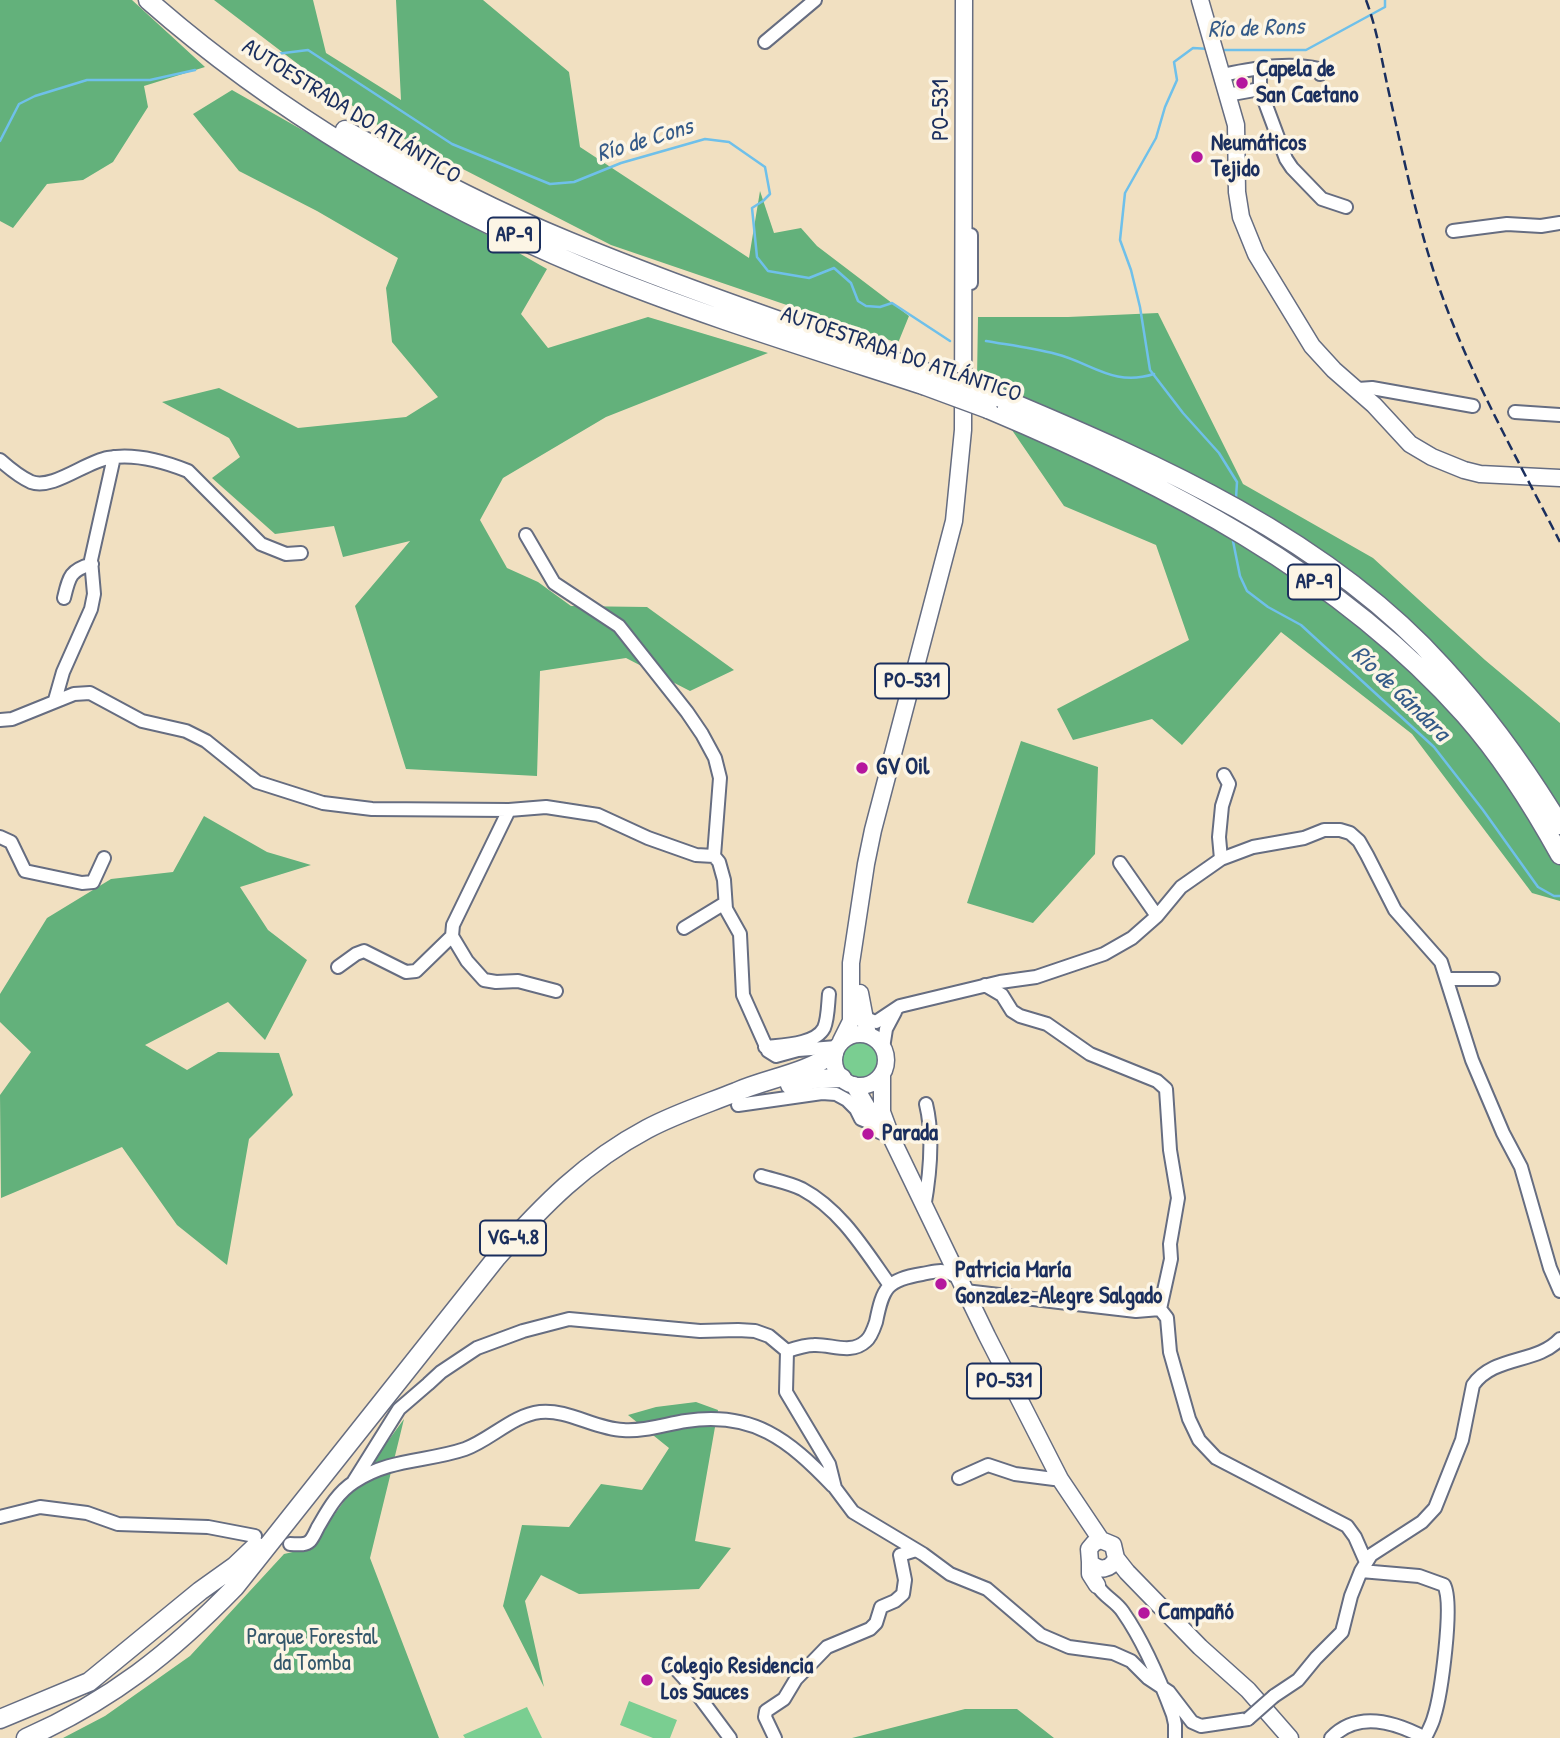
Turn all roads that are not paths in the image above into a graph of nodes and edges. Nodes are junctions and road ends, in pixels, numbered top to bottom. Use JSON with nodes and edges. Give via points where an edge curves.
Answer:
{"nodes":[{"id":1,"x":148,"y":0,"type":"edge"},
{"id":2,"x":165,"y":0,"type":"edge"},
{"id":3,"x":815,"y":0,"type":"edge"},
{"id":4,"x":962,"y":0,"type":"edge"},
{"id":5,"x":970,"y":0,"type":"edge"},
{"id":6,"x":1200,"y":0,"type":"edge"},
{"id":7,"x":765,"y":42,"type":"dead end"},
{"id":8,"x":1260,"y":68,"type":"junction"},
{"id":9,"x":1320,"y":74,"type":"dead end"},
{"id":10,"x":1221,"y":75,"type":"junction"},
{"id":11,"x":1260,"y":89,"type":"junction"},
{"id":12,"x":1227,"y":95,"type":"junction"},
{"id":13,"x":1346,"y":207,"type":"dead end"},
{"id":14,"x":1560,"y":223,"type":"edge"},
{"id":15,"x":1453,"y":231,"type":"dead end"},
{"id":16,"x":964,"y":363,"type":"junction"},
{"id":17,"x":922,"y":378,"type":"junction"},
{"id":18,"x":1358,"y":389,"type":"junction"},
{"id":19,"x":994,"y":404,"type":"junction"},
{"id":20,"x":1473,"y":406,"type":"dead end"},
{"id":21,"x":1515,"y":412,"type":"dead end"},
{"id":22,"x":1560,"y":415,"type":"edge"},
{"id":23,"x":114,"y":457,"type":"junction"},
{"id":24,"x":0,"y":460,"type":"edge"},
{"id":25,"x":1560,"y":479,"type":"edge"},
{"id":26,"x":526,"y":535,"type":"dead end"},
{"id":27,"x":301,"y":553,"type":"dead end"},
{"id":28,"x":92,"y":564,"type":"junction"},
{"id":29,"x":64,"y":598,"type":"dead end"},
{"id":30,"x":55,"y":701,"type":"junction"},
{"id":31,"x":0,"y":720,"type":"edge"},
{"id":32,"x":1224,"y":775,"type":"dead end"},
{"id":33,"x":509,"y":810,"type":"junction"},
{"id":34,"x":1560,"y":825,"type":"edge"},
{"id":35,"x":0,"y":837,"type":"edge"},
{"id":36,"x":1560,"y":855,"type":"edge"},
{"id":37,"x":715,"y":856,"type":"junction"},
{"id":38,"x":104,"y":858,"type":"dead end"},
{"id":39,"x":1221,"y":859,"type":"junction"},
{"id":40,"x":1120,"y":863,"type":"dead end"},
{"id":41,"x":725,"y":903,"type":"junction"},
{"id":42,"x":1157,"y":916,"type":"junction"},
{"id":43,"x":684,"y":928,"type":"dead end"},
{"id":44,"x":856,"y":932,"type":"junction"},
{"id":45,"x":452,"y":936,"type":"junction"},
{"id":46,"x":338,"y":967,"type":"dead end"},
{"id":47,"x":1447,"y":979,"type":"junction"},
{"id":48,"x":1493,"y":979,"type":"dead end"},
{"id":49,"x":985,"y":985,"type":"junction"},
{"id":50,"x":556,"y":991,"type":"dead end"},
{"id":51,"x":830,"y":994,"type":"dead end"},
{"id":52,"x":900,"y":1006,"type":"junction"},
{"id":53,"x":885,"y":1016,"type":"junction"},
{"id":54,"x":863,"y":1017,"type":"junction"},
{"id":55,"x":870,"y":1036,"type":"junction"},
{"id":56,"x":765,"y":1046,"type":"junction"},
{"id":57,"x":837,"y":1047,"type":"junction"},
{"id":58,"x":883,"y":1048,"type":"junction"},
{"id":59,"x":811,"y":1058,"type":"junction"},
{"id":60,"x":882,"y":1073,"type":"junction"},
{"id":61,"x":848,"y":1082,"type":"junction"},
{"id":62,"x":926,"y":1104,"type":"dead end"},
{"id":63,"x":738,"y":1105,"type":"dead end"},
{"id":64,"x":702,"y":1106,"type":"junction"},
{"id":65,"x":878,"y":1126,"type":"junction"},
{"id":66,"x":761,"y":1176,"type":"dead end"},
{"id":67,"x":920,"y":1181,"type":"junction"},
{"id":68,"x":946,"y":1269,"type":"junction"},
{"id":69,"x":889,"y":1284,"type":"junction"},
{"id":70,"x":1560,"y":1291,"type":"edge"},
{"id":71,"x":971,"y":1295,"type":"junction"},
{"id":72,"x":1160,"y":1309,"type":"junction"},
{"id":73,"x":1560,"y":1339,"type":"edge"},
{"id":74,"x":787,"y":1351,"type":"junction"},
{"id":75,"x":367,"y":1420,"type":"junction"},
{"id":76,"x":959,"y":1478,"type":"dead end"},
{"id":77,"x":1055,"y":1479,"type":"junction"},
{"id":78,"x":354,"y":1482,"type":"junction"},
{"id":79,"x":835,"y":1488,"type":"junction"},
{"id":80,"x":0,"y":1517,"type":"edge"},
{"id":81,"x":256,"y":1536,"type":"dead end"},
{"id":82,"x":290,"y":1544,"type":"dead end"},
{"id":83,"x":916,"y":1550,"type":"junction"},
{"id":84,"x":1101,"y":1555,"type":"junction"},
{"id":85,"x":1363,"y":1567,"type":"junction"},
{"id":86,"x":1097,"y":1585,"type":"joint"},
{"id":87,"x":675,"y":1668,"type":"dead end"},
{"id":88,"x":1161,"y":1685,"type":"junction"},
{"id":89,"x":0,"y":1719,"type":"edge"},
{"id":90,"x":26,"y":1738,"type":"edge"},
{"id":91,"x":730,"y":1738,"type":"edge"},
{"id":92,"x":775,"y":1738,"type":"edge"},
{"id":93,"x":1175,"y":1738,"type":"edge"},
{"id":94,"x":1280,"y":1738,"type":"edge"},
{"id":95,"x":1290,"y":1738,"type":"edge"},
{"id":96,"x":1331,"y":1738,"type":"edge"},
{"id":97,"x":1425,"y":1738,"type":"edge"}],
"edges":[{"from":1,"to":17,"type":"highway","name":"AUTOESTRADA DO ATLÁNTICO","number":"AP-9","via":[[192,38],[310,120],[482,220],[646,292]]},
{"from":2,"to":17,"type":"highway","name":"AUTOESTRADA DO ATLÁNTICO","number":"AP-9","via":[[245,65],[312,110],[492,206],[566,240]]},
{"from":3,"to":7,"type":"street"},
{"from":4,"to":16,"type":"main road","name":"PO-531"},
{"from":5,"to":16,"type":"street","number":"PO-531","via":[[971,267]]},
{"from":6,"to":10,"type":"main road"},
{"from":8,"to":9,"type":"street","via":[[1302,65],[1319,69]]},
{"from":8,"to":10,"type":"street"},
{"from":8,"to":11,"type":"street"},
{"from":10,"to":12,"type":"main road"},
{"from":11,"to":12,"type":"street"},
{"from":11,"to":13,"type":"street","via":[[1282,153],[1292,168],[1322,199]]},
{"from":12,"to":18,"type":"main road","via":[[1237,135],[1239,207],[1250,241],[1312,346]]},
{"from":14,"to":15,"type":"street"},
{"from":16,"to":44,"type":"main road","name":"PO-531","number":"PO-531","via":[[954,521],[873,830]]},
{"from":17,"to":19,"type":"highway","name":"AUTOESTRADA DO ATLÁNTICO","number":"AP-9","bridge":true},
{"from":18,"to":20,"type":"street"},
{"from":18,"to":25,"type":"main road","via":[[1410,443],[1432,457],[1480,474]]},
{"from":19,"to":34,"type":"highway","name":"AUTOESTRADA DO ATLÁNTICO","number":"AP-9","via":[[1086,434],[1194,485],[1319,561],[1384,610],[1443,666],[1495,728]]},
{"from":19,"to":36,"type":"highway","name":"AUTOESTRADA DO ATLÁNTICO","number":"AP-9","via":[[1193,506],[1261,547],[1361,618],[1465,716],[1512,776]]},
{"from":21,"to":22,"type":"street"},
{"from":23,"to":24,"type":"street","via":[[38,484]]},
{"from":23,"to":27,"type":"street","via":[[132,456],[188,471],[261,544],[286,554]]},
{"from":23,"to":28,"type":"street"},
{"from":26,"to":37,"type":"street","via":[[554,583],[619,626],[702,734],[720,778]]},
{"from":28,"to":29,"type":"street","via":[[72,573]]},
{"from":28,"to":30,"type":"street","via":[[91,609]]},
{"from":30,"to":31,"type":"street"},
{"from":30,"to":33,"type":"street","via":[[90,693],[142,721],[206,741],[257,782],[323,803],[372,809]]},
{"from":32,"to":39,"type":"street","via":[[1229,784],[1222,806]]},
{"from":33,"to":37,"type":"street","via":[[546,807],[598,815],[696,855]]},
{"from":33,"to":45,"type":"street","via":[[453,925]]},
{"from":35,"to":38,"type":"street","via":[[11,842],[25,871],[82,884],[93,882]]},
{"from":37,"to":41,"type":"street","via":[[724,880]]},
{"from":39,"to":42,"type":"street","via":[[1181,887]]},
{"from":39,"to":47,"type":"street","via":[[1324,830],[1350,833],[1359,841],[1395,910],[1441,962]]},
{"from":40,"to":42,"type":"street"},
{"from":41,"to":43,"type":"street"},
{"from":41,"to":56,"type":"street","via":[[740,934],[743,995]]},
{"from":42,"to":49,"type":"street","via":[[1104,954],[1036,977]]},
{"from":44,"to":54,"type":"main road","number":"PO-531"},
{"from":44,"to":57,"type":"main road","number":"PO-531","via":[[851,1021]]},
{"from":45,"to":46,"type":"street","via":[[416,971],[406,972],[364,951]]},
{"from":45,"to":50,"type":"street","via":[[484,980],[518,981]]},
{"from":47,"to":48,"type":"street"},
{"from":47,"to":70,"type":"street","via":[[1472,1060],[1521,1167]]},
{"from":49,"to":52,"type":"street"},
{"from":49,"to":72,"type":"street","via":[[1003,995],[1020,1016],[1047,1024],[1090,1054],[1157,1081],[1166,1089],[1178,1198]]},
{"from":51,"to":56,"type":"street","via":[[819,1035]]},
{"from":52,"to":53,"type":"street"},
{"from":52,"to":58,"type":"street","via":[[888,1023]]},
{"from":53,"to":54,"type":"street","via":[[876,1022]]},
{"from":53,"to":55,"type":"street"},
{"from":54,"to":55,"type":"main road","number":"PO-531"},
{"from":55,"to":57,"type":"main road","via":[[854,1034]]},
{"from":55,"to":58,"type":"main road","number":"PO-531"},
{"from":56,"to":59,"type":"street","via":[[776,1056],[798,1050]]},
{"from":57,"to":59,"type":"highway","number":"VG-4.8"},
{"from":57,"to":61,"type":"main road","number":"PO-531","via":[[834,1064]]},
{"from":58,"to":60,"type":"main road","number":"PO-531","via":[[886,1061]]},
{"from":59,"to":64,"type":"highway","number":"VG-4.8"},
{"from":60,"to":61,"type":"main road","via":[[872,1082]]},
{"from":60,"to":67,"type":"main road","number":"PO-531","via":[[882,1112]]},
{"from":61,"to":64,"type":"highway","number":"VG-4.8","via":[[815,1079]]},
{"from":61,"to":65,"type":"main road","number":"PO-531"},
{"from":62,"to":67,"type":"street","via":[[930,1122]]},
{"from":63,"to":65,"type":"street","via":[[836,1094],[856,1109],[861,1119]]},
{"from":64,"to":75,"type":"highway","number":"VG-4.8","via":[[649,1128],[566,1183],[497,1256]]},
{"from":65,"to":68,"type":"main road","number":"PO-531"},
{"from":66,"to":69,"type":"street","via":[[805,1191],[837,1216]]},
{"from":67,"to":71,"type":"main road","number":"PO-531","via":[[924,1208]]},
{"from":68,"to":69,"type":"street"},
{"from":68,"to":77,"type":"main road","number":"PO-531"},
{"from":69,"to":74,"type":"street","via":[[866,1341],[846,1349],[812,1345]]},
{"from":71,"to":72,"type":"street","via":[[1136,1311]]},
{"from":71,"to":84,"type":"main road","number":"PO-531"},
{"from":72,"to":85,"type":"street","via":[[1167,1318],[1170,1352],[1199,1440],[1216,1458],[1347,1526]]},
{"from":73,"to":85,"type":"street","via":[[1553,1347],[1505,1362],[1478,1378],[1462,1440],[1434,1508],[1422,1522],[1371,1555]]},
{"from":74,"to":78,"type":"street","via":[[755,1331],[700,1331],[569,1319],[523,1331],[477,1348],[418,1392],[399,1409]]},
{"from":74,"to":79,"type":"street","via":[[786,1392],[829,1464]]},
{"from":75,"to":89,"type":"highway","via":[[235,1566],[89,1682]]},
{"from":75,"to":90,"type":"highway","number":"VG-4.8","via":[[235,1587],[195,1628],[108,1695]]},
{"from":76,"to":77,"type":"street","via":[[988,1465]]},
{"from":77,"to":84,"type":"main road","number":"PO-531","via":[[1080,1528]]},
{"from":78,"to":79,"type":"street","via":[[404,1460],[466,1449],[542,1412],[624,1431],[712,1418],[743,1422],[793,1446]]},
{"from":78,"to":82,"type":"street","via":[[336,1497],[310,1541]]},
{"from":79,"to":83,"type":"street","via":[[853,1512]]},
{"from":80,"to":81,"type":"street","via":[[40,1507],[87,1513],[118,1524],[208,1527]]},
{"from":83,"to":88,"type":"street","via":[[950,1574],[988,1590],[1041,1635],[1069,1647],[1113,1653]]},
{"from":83,"to":92,"type":"street","via":[[900,1555],[903,1594],[881,1607],[876,1623],[827,1647],[784,1699],[766,1711]]},
{"from":84,"to":86,"type":"main road","via":[[1090,1574]]},
{"from":84,"to":94,"type":"main road","number":"PO-531"},
{"from":84,"to":95,"type":"main road","number":"PO-531","via":[[1127,1572],[1248,1690]]},
{"from":85,"to":88,"type":"street","bridge":true,"via":[[1342,1632],[1298,1681],[1248,1719],[1201,1726],[1192,1722]]},
{"from":85,"to":97,"type":"street","via":[[1419,1576],[1447,1590],[1439,1699]]},
{"from":86,"to":88,"type":"street","via":[[1124,1613]]},
{"from":87,"to":91,"type":"street"},
{"from":88,"to":93,"type":"street","via":[[1175,1724]]},
{"from":96,"to":97,"type":"street","via":[[1348,1724],[1379,1721],[1395,1723]]}]}
